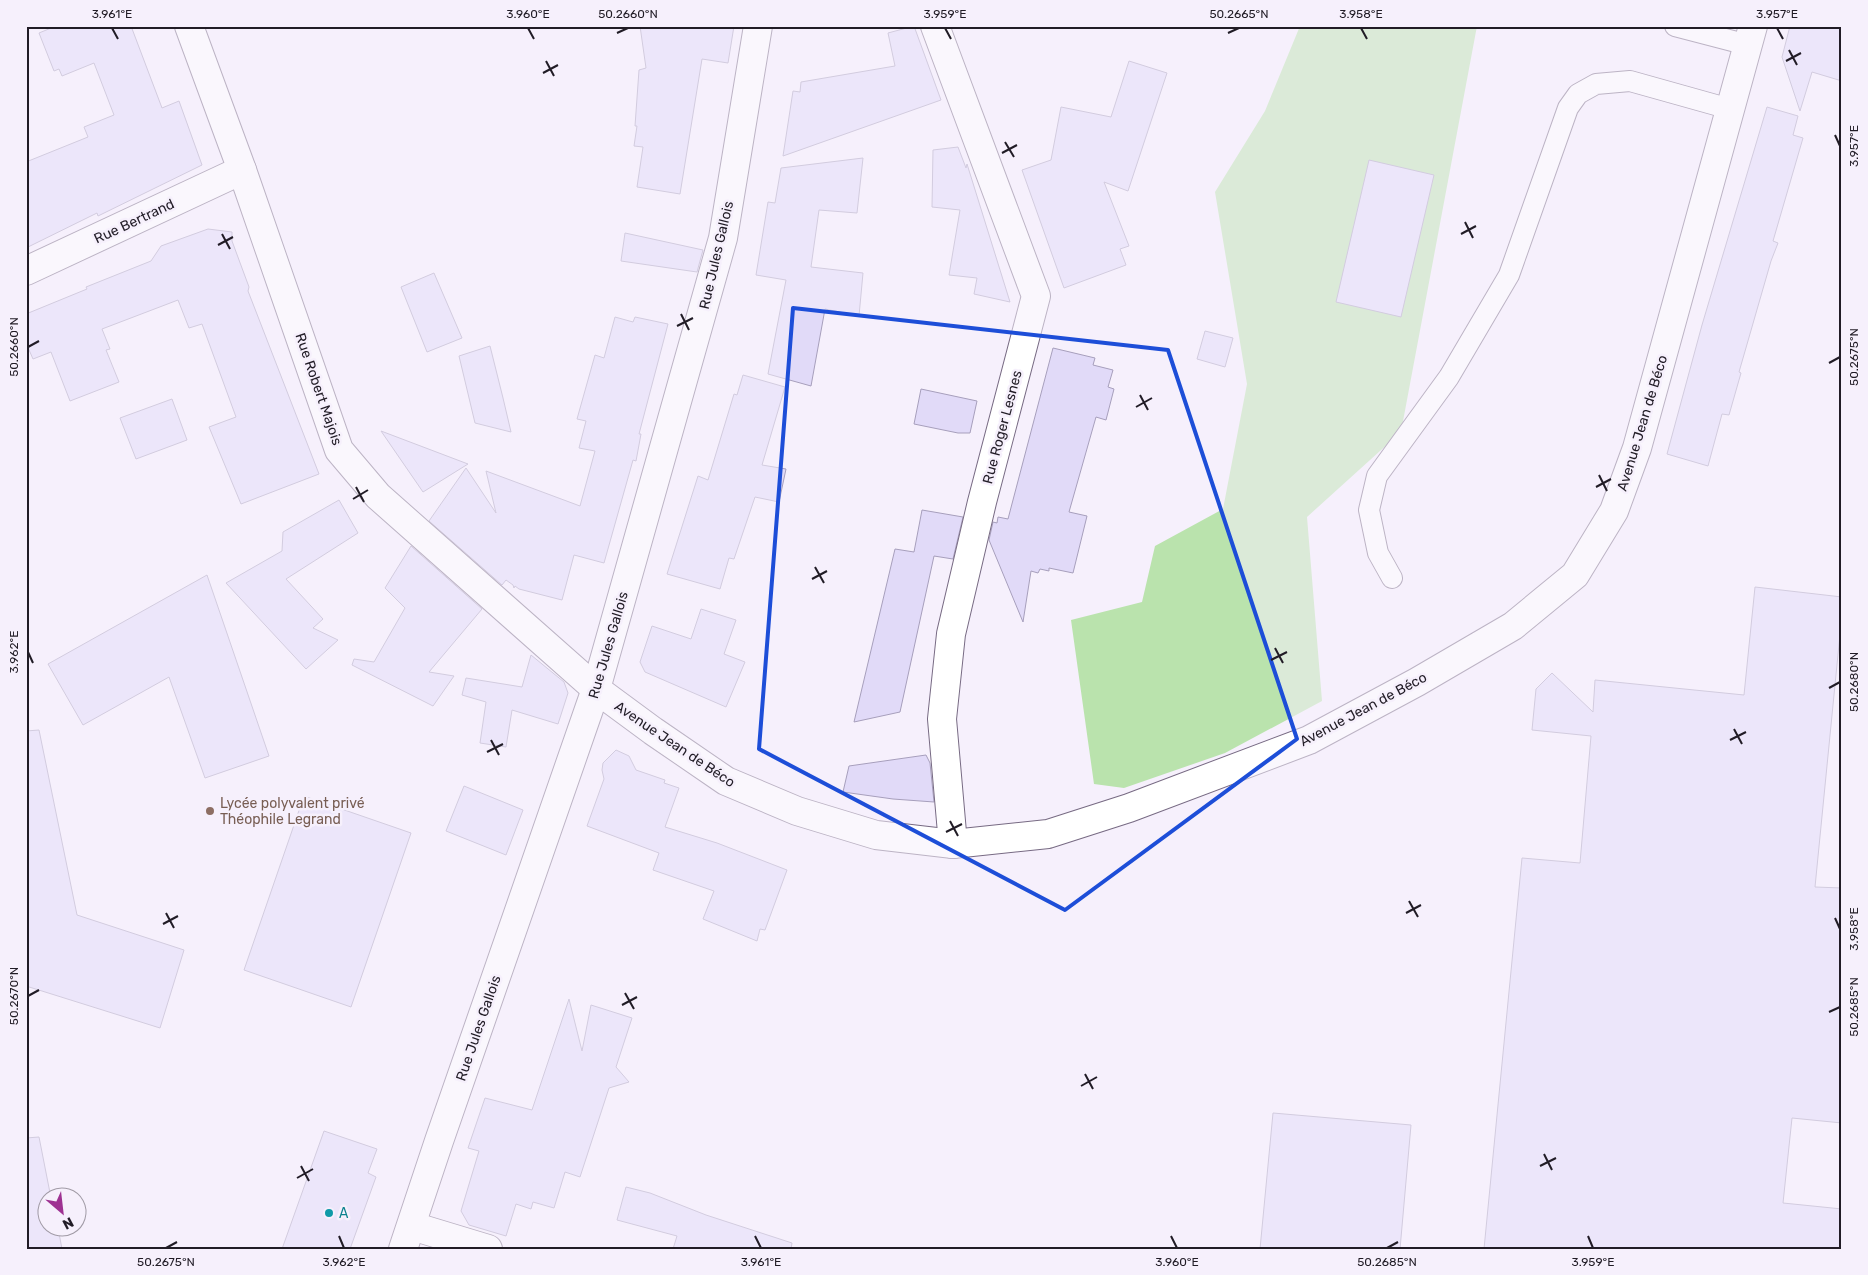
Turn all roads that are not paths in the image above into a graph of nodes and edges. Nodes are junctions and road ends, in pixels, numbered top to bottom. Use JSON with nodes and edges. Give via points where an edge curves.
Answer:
{"nodes":[{"id":1,"x":189,"y":26,"type":"edge"},
{"id":2,"x":758,"y":26,"type":"edge"},
{"id":3,"x":935,"y":26,"type":"edge"},
{"id":4,"x":1675,"y":26,"type":"edge"},
{"id":5,"x":1750,"y":36,"type":"edge"},
{"id":6,"x":1730,"y":109,"type":"junction"},
{"id":7,"x":242,"y":170,"type":"junction"},
{"id":8,"x":26,"y":271,"type":"edge"},
{"id":9,"x":1392,"y":578,"type":"dead end"},
{"id":10,"x":596,"y":689,"type":"junction"},
{"id":11,"x":953,"y":844,"type":"junction"},
{"id":12,"x":408,"y":1237,"type":"edge"},
{"id":13,"x":488,"y":1249,"type":"edge"}],
"edges":[{"from":1,"to":7,"type":"street","name":"Rue Robert Majois"},
{"from":2,"to":10,"type":"street","name":"Rue Jules Gallois","via":[[724,238]]},
{"from":3,"to":11,"type":"street","name":"Rue Roger Lesnes","via":[[1036,296],[951,634],[942,719]]},
{"from":4,"to":5,"type":"lane"},
{"from":5,"to":6,"type":"street","name":"Avenue Jean de Béco"},
{"from":6,"to":9,"type":"lane","via":[[1630,81],[1596,84],[1578,94],[1568,108],[1509,275],[1449,377],[1377,476],[1369,510],[1378,553]]},
{"from":6,"to":11,"type":"street","name":"Avenue Jean de Béco","via":[[1637,448],[1614,511],[1575,576],[1513,626],[1310,740],[1130,808],[1048,834]]},
{"from":7,"to":8,"type":"street","name":"Rue Bertrand"},
{"from":7,"to":10,"type":"street","name":"Rue Robert Majois","via":[[340,450],[378,496]]},
{"from":10,"to":11,"type":"street","name":"Avenue Jean de Béco","via":[[652,731],[735,785],[797,811],[876,836]]},
{"from":10,"to":12,"type":"street","name":"Rue Jules Gallois"},
{"from":12,"to":13,"type":"street"}]}
